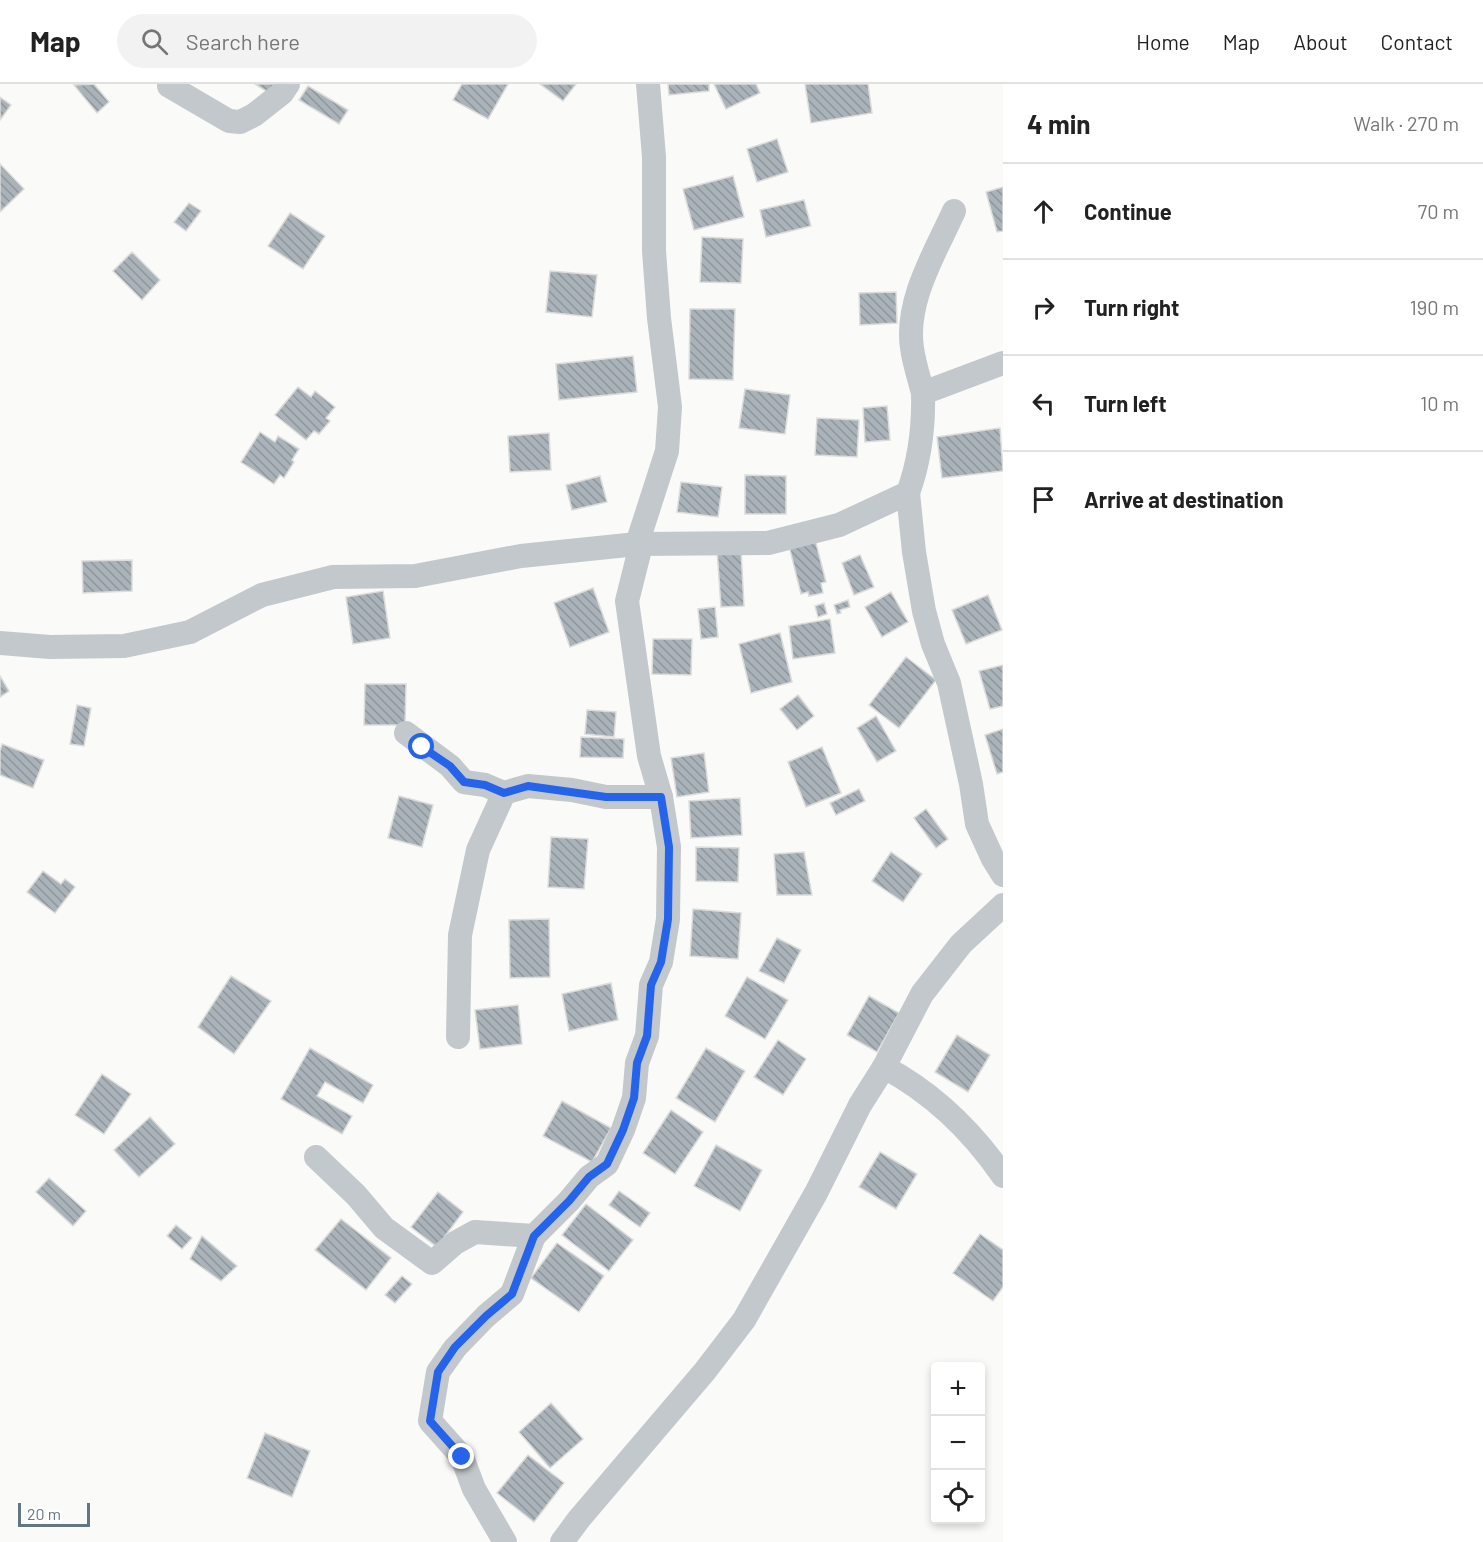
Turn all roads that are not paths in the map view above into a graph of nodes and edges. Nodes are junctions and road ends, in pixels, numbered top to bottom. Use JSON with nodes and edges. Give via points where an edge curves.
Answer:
{"nodes":[{"id":1,"x":288,"y":84,"type":"edge"},
{"id":2,"x":648,"y":84,"type":"edge"},
{"id":3,"x":169,"y":86,"type":"dead end"},
{"id":4,"x":954,"y":212,"type":"dead end"},
{"id":5,"x":1003,"y":363,"type":"edge"},
{"id":6,"x":923,"y":393,"type":"junction"},
{"id":7,"x":908,"y":493,"type":"junction"},
{"id":8,"x":638,"y":544,"type":"junction"},
{"id":9,"x":0,"y":643,"type":"edge"},
{"id":10,"x":406,"y":733,"type":"dead end"},
{"id":11,"x":504,"y":793,"type":"junction"},
{"id":12,"x":661,"y":797,"type":"junction"},
{"id":13,"x":1003,"y":875,"type":"edge"},
{"id":14,"x":1003,"y":905,"type":"edge"},
{"id":15,"x":458,"y":1037,"type":"dead end"},
{"id":16,"x":884,"y":1067,"type":"junction"},
{"id":17,"x":316,"y":1156,"type":"dead end"},
{"id":18,"x":1003,"y":1176,"type":"edge"},
{"id":19,"x":534,"y":1236,"type":"junction"},
{"id":20,"x":506,"y":1542,"type":"edge"},
{"id":21,"x":562,"y":1542,"type":"edge"}],
"edges":[{"from":1,"to":3,"type":"street","via":[[282,93],[240,122],[229,121]]},
{"from":2,"to":8,"type":"street","via":[[654,157],[654,250],[670,408],[667,451]]},
{"from":4,"to":6,"type":"street","via":[[919,289],[913,323],[912,346]]},
{"from":5,"to":6,"type":"street"},
{"from":6,"to":7,"type":"street","via":[[924,426],[918,467]]},
{"from":7,"to":8,"type":"street","via":[[839,525],[768,543]]},
{"from":7,"to":13,"type":"street","via":[[924,611],[949,683],[977,824]]},
{"from":8,"to":9,"type":"street","via":[[521,556],[415,576],[333,577],[262,595],[190,632],[124,646]]},
{"from":8,"to":12,"type":"street","via":[[627,601],[649,756]]},
{"from":10,"to":11,"type":"street","via":[[450,766],[464,782]]},
{"from":11,"to":12,"type":"street","via":[[528,786],[606,797]]},
{"from":11,"to":15,"type":"street","via":[[478,850],[460,935]]},
{"from":12,"to":19,"type":"street","via":[[669,847],[668,919],[661,962],[651,985],[647,1036],[637,1063],[634,1098],[607,1164],[589,1177]]},
{"from":14,"to":16,"type":"street","via":[[961,944],[922,994]]},
{"from":16,"to":18,"type":"street","via":[[928,1094],[988,1154]]},
{"from":16,"to":21,"type":"street","via":[[744,1320]]},
{"from":17,"to":19,"type":"street","via":[[384,1228],[432,1263],[475,1232]]},
{"from":19,"to":20,"type":"street","via":[[512,1294],[455,1347],[438,1372],[430,1421],[462,1457],[474,1489]]}]}
